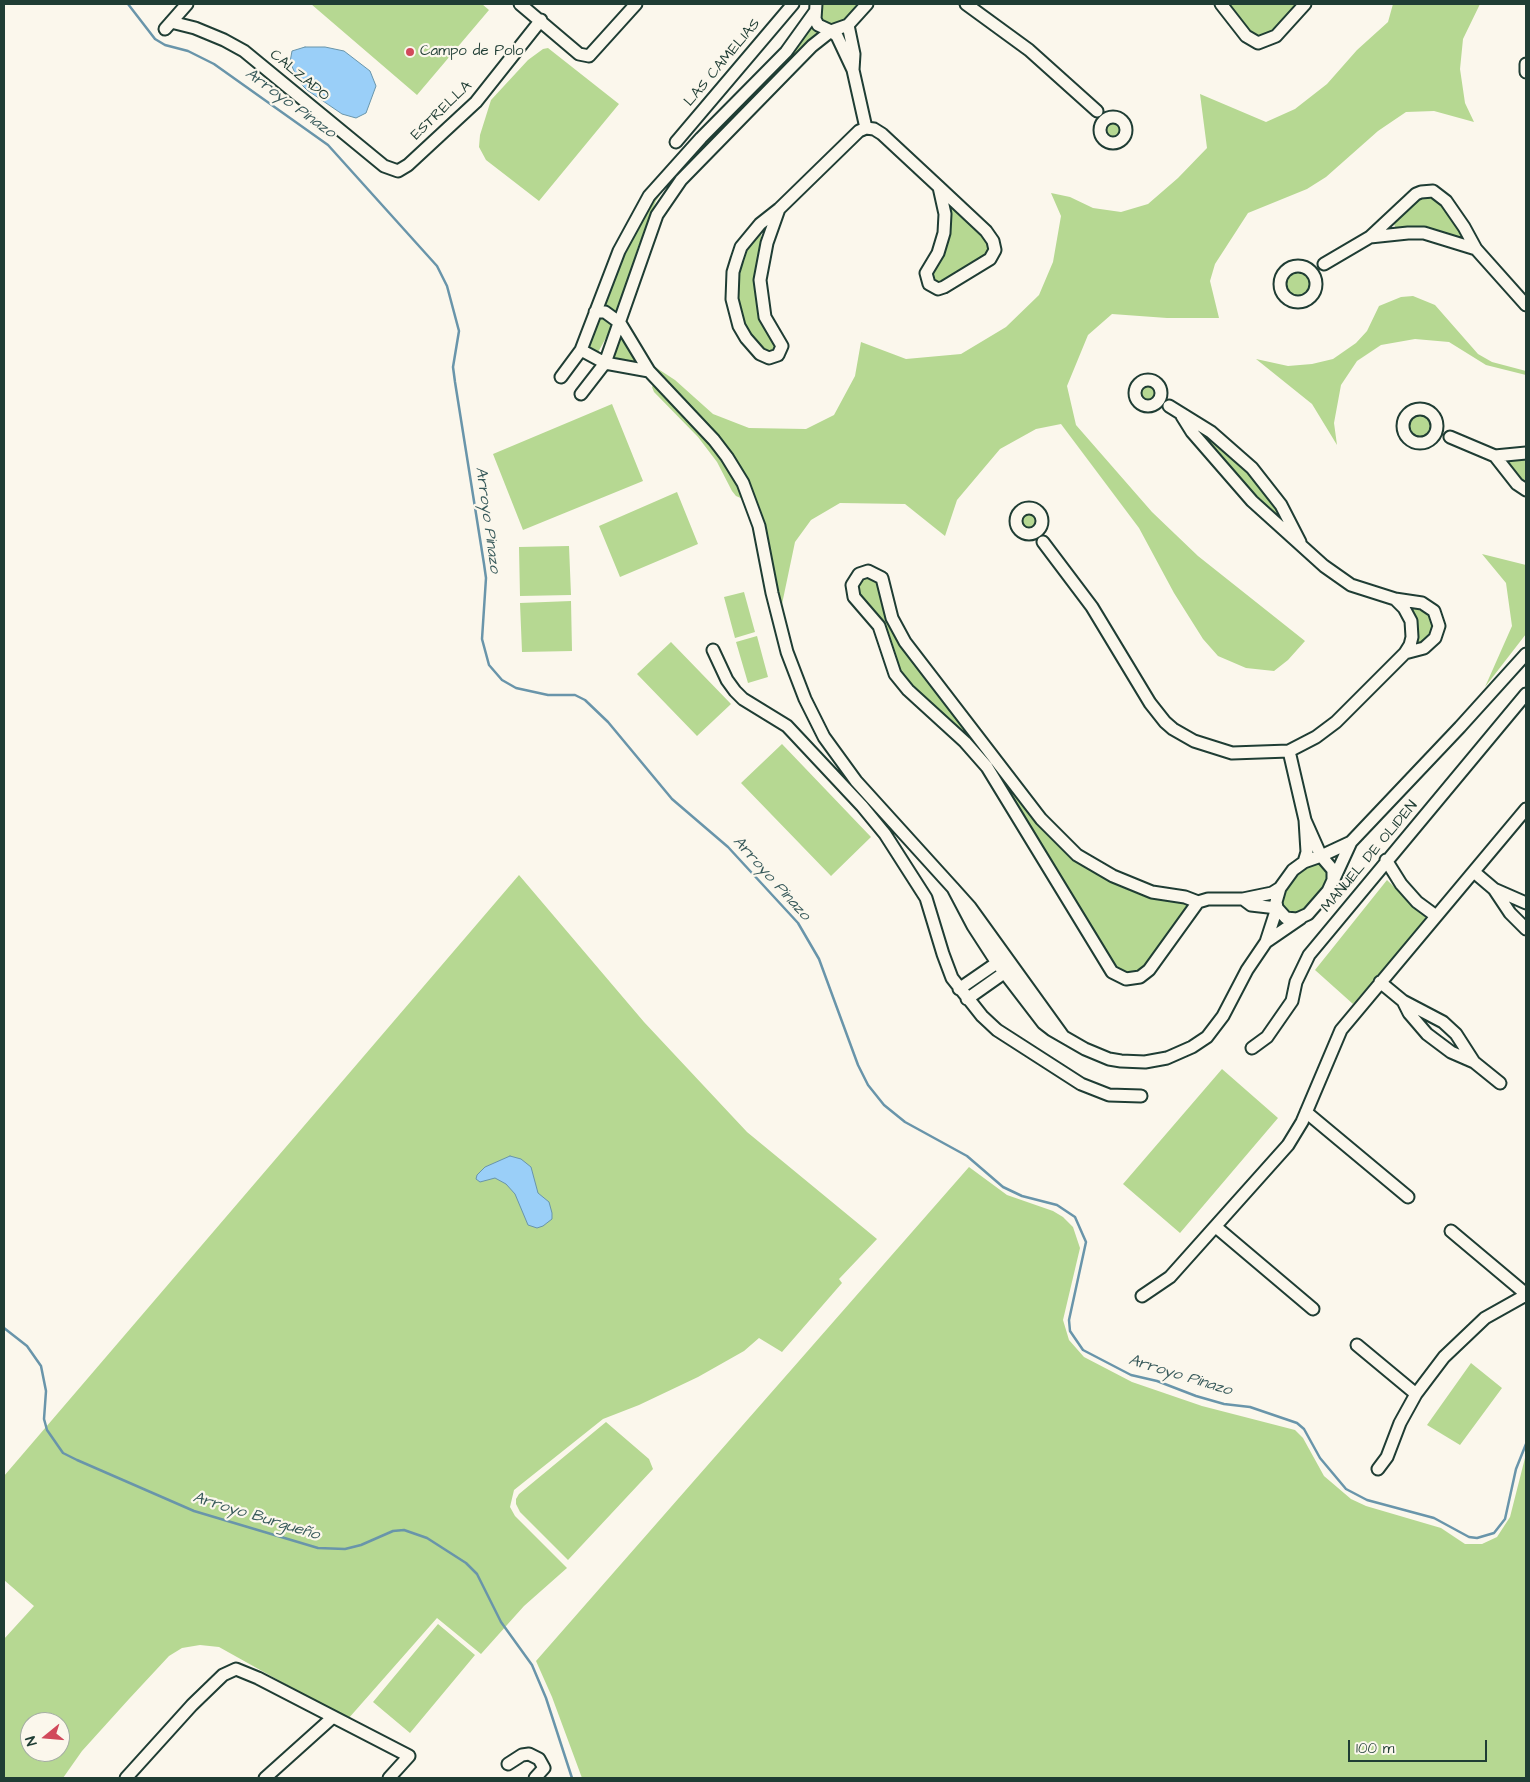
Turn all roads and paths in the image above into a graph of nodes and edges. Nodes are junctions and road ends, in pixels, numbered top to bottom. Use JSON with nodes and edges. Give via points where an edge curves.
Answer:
{"nodes":[{"id":1,"x":187,"y":4,"type":"edge"},
{"id":2,"x":520,"y":4,"type":"edge"},
{"id":3,"x":636,"y":4,"type":"edge"},
{"id":4,"x":793,"y":4,"type":"edge"},
{"id":5,"x":868,"y":4,"type":"edge"},
{"id":6,"x":966,"y":4,"type":"edge"},
{"id":7,"x":1221,"y":4,"type":"edge"},
{"id":8,"x":1305,"y":4,"type":"edge"},
{"id":9,"x":815,"y":8,"type":"edge"},
{"id":10,"x":541,"y":20,"type":"junction"},
{"id":11,"x":848,"y":25,"type":"junction"},
{"id":12,"x":831,"y":31,"type":"junction"},
{"id":13,"x":1526,"y":64,"type":"edge"},
{"id":14,"x":853,"y":70,"type":"junction"},
{"id":15,"x":1526,"y":72,"type":"edge"},
{"id":16,"x":1097,"y":111,"type":"junction"},
{"id":17,"x":1111,"y":117,"type":"junction"},
{"id":18,"x":1100,"y":126,"type":"junction"},
{"id":19,"x":866,"y":128,"type":"junction"},
{"id":20,"x":676,"y":142,"type":"dead end"},
{"id":21,"x":398,"y":171,"type":"joint"},
{"id":22,"x":939,"y":187,"type":"junction"},
{"id":23,"x":779,"y":210,"type":"junction"},
{"id":24,"x":1370,"y":237,"type":"junction"},
{"id":25,"x":1476,"y":249,"type":"junction"},
{"id":26,"x":1324,"y":264,"type":"junction"},
{"id":27,"x":1304,"y":268,"type":"junction"},
{"id":28,"x":1316,"y":283,"type":"junction"},
{"id":29,"x":1526,"y":305,"type":"edge"},
{"id":30,"x":595,"y":312,"type":"junction"},
{"id":31,"x":620,"y":323,"type":"junction"},
{"id":32,"x":581,"y":350,"type":"junction"},
{"id":33,"x":605,"y":363,"type":"junction"},
{"id":34,"x":649,"y":371,"type":"junction"},
{"id":35,"x":561,"y":377,"type":"dead end"},
{"id":36,"x":581,"y":394,"type":"dead end"},
{"id":37,"x":1161,"y":394,"type":"junction"},
{"id":38,"x":1154,"y":405,"type":"junction"},
{"id":39,"x":1169,"y":406,"type":"junction"},
{"id":40,"x":1182,"y":416,"type":"junction"},
{"id":41,"x":1437,"y":422,"type":"junction"},
{"id":42,"x":1450,"y":437,"type":"junction"},
{"id":43,"x":1430,"y":440,"type":"junction"},
{"id":44,"x":1526,"y":453,"type":"edge"},
{"id":45,"x":1495,"y":456,"type":"junction"},
{"id":46,"x":1526,"y":490,"type":"edge"},
{"id":47,"x":1041,"y":527,"type":"junction"},
{"id":48,"x":1030,"y":535,"type":"junction"},
{"id":49,"x":1044,"y":542,"type":"junction"},
{"id":50,"x":1302,"y":546,"type":"junction"},
{"id":51,"x":1395,"y":599,"type":"junction"},
{"id":52,"x":713,"y":650,"type":"dead end"},
{"id":53,"x":1405,"y":653,"type":"junction"},
{"id":54,"x":1526,"y":654,"type":"edge"},
{"id":55,"x":1526,"y":694,"type":"edge"},
{"id":56,"x":1289,"y":751,"type":"junction"},
{"id":57,"x":997,"y":760,"type":"junction"},
{"id":58,"x":987,"y":767,"type":"junction"},
{"id":59,"x":1526,"y":809,"type":"edge"},
{"id":60,"x":1305,"y":820,"type":"junction"},
{"id":61,"x":1351,"y":842,"type":"junction"},
{"id":62,"x":1322,"y":856,"type":"junction"},
{"id":63,"x":1386,"y":860,"type":"junction"},
{"id":64,"x":1304,"y":862,"type":"junction"},
{"id":65,"x":1474,"y":872,"type":"junction"},
{"id":66,"x":1333,"y":880,"type":"junction"},
{"id":67,"x":1280,"y":888,"type":"junction"},
{"id":68,"x":1494,"y":889,"type":"junction"},
{"id":69,"x":1242,"y":899,"type":"junction"},
{"id":70,"x":1198,"y":902,"type":"junction"},
{"id":71,"x":1526,"y":903,"type":"edge"},
{"id":72,"x":1277,"y":908,"type":"junction"},
{"id":73,"x":1436,"y":916,"type":"junction"},
{"id":74,"x":1302,"y":918,"type":"junction"},
{"id":75,"x":1526,"y":928,"type":"edge"},
{"id":76,"x":1266,"y":942,"type":"junction"},
{"id":77,"x":1001,"y":960,"type":"junction"},
{"id":78,"x":1008,"y":970,"type":"junction"},
{"id":79,"x":1380,"y":982,"type":"junction"},
{"id":80,"x":959,"y":989,"type":"junction"},
{"id":81,"x":967,"y":999,"type":"junction"},
{"id":82,"x":1403,"y":1001,"type":"junction"},
{"id":83,"x":1252,"y":1048,"type":"dead end"},
{"id":84,"x":1474,"y":1062,"type":"junction"},
{"id":85,"x":1500,"y":1083,"type":"dead end"},
{"id":86,"x":1141,"y":1096,"type":"dead end"},
{"id":87,"x":1306,"y":1112,"type":"junction"},
{"id":88,"x":1408,"y":1197,"type":"dead end"},
{"id":89,"x":1216,"y":1227,"type":"junction"},
{"id":90,"x":1451,"y":1231,"type":"dead end"},
{"id":91,"x":1526,"y":1294,"type":"edge"},
{"id":92,"x":1142,"y":1296,"type":"dead end"},
{"id":93,"x":1313,"y":1309,"type":"dead end"},
{"id":94,"x":1357,"y":1345,"type":"dead end"},
{"id":95,"x":1416,"y":1394,"type":"junction"},
{"id":96,"x":1378,"y":1469,"type":"dead end"},
{"id":97,"x":333,"y":1717,"type":"junction"},
{"id":98,"x":508,"y":1764,"type":"dead end"},
{"id":99,"x":546,"y":1773,"type":"edge"},
{"id":100,"x":126,"y":1778,"type":"edge"},
{"id":101,"x":265,"y":1778,"type":"edge"},
{"id":102,"x":389,"y":1778,"type":"edge"},
{"id":103,"x":535,"y":1778,"type":"edge"}],
"edges":[{"from":1,"to":21,"type":"street","name":"CALZADO","via":[[168,26],[203,31],[244,51],[384,166]]},
{"from":2,"to":10,"type":"street"},
{"from":3,"to":10,"type":"street","via":[[589,56],[579,54]]},
{"from":4,"to":20,"type":"street","name":"LAS CAMELIAS"},
{"from":5,"to":11,"type":"street"},
{"from":6,"to":16,"type":"street","via":[[1029,50]]},
{"from":7,"to":8,"type":"street","via":[[1246,36],[1258,43],[1276,36]]},
{"from":9,"to":12,"type":"street","via":[[818,25]]},
{"from":9,"to":30,"type":"street","via":[[786,52],[700,138],[649,196],[619,251]]},
{"from":10,"to":21,"type":"street","name":"ESTRELLA","via":[[476,102]]},
{"from":11,"to":12,"type":"street"},
{"from":11,"to":14,"type":"street","via":[[854,54]]},
{"from":12,"to":14,"type":"street","via":[[837,36]]},
{"from":12,"to":31,"type":"street","via":[[697,161],[668,196],[651,230]]},
{"from":13,"to":15,"type":"street"},
{"from":14,"to":19,"type":"street"},
{"from":16,"to":17,"type":"street"},
{"from":16,"to":18,"type":"street"},
{"from":17,"to":18,"type":"street"},
{"from":17,"to":18,"type":"street","via":[[1120,119],[1125,126],[1125,135],[1119,142],[1106,142],[1100,135]]},
{"from":19,"to":22,"type":"street","via":[[882,134]]},
{"from":19,"to":23,"type":"street","via":[[859,131]]},
{"from":22,"to":22,"type":"street","via":[[944,233],[938,253],[926,273],[929,284],[938,289],[985,262],[995,250],[986,231]]},
{"from":23,"to":23,"type":"street","via":[[749,236],[736,259],[732,279],[732,300],[739,326],[752,346],[769,358],[778,355],[782,346],[765,317],[760,280],[762,259]]},
{"from":24,"to":25,"type":"street","via":[[1424,233]]},
{"from":24,"to":25,"type":"street","via":[[1416,194],[1428,191],[1446,201]]},
{"from":24,"to":26,"type":"street"},
{"from":25,"to":29,"type":"street"},
{"from":26,"to":27,"type":"street"},
{"from":26,"to":28,"type":"street"},
{"from":27,"to":28,"type":"street"},
{"from":27,"to":28,"type":"street","via":[[1292,267],[1283,275],[1280,287],[1286,298],[1303,302],[1313,294]]},
{"from":30,"to":31,"type":"street","via":[[605,312]]},
{"from":30,"to":32,"type":"street"},
{"from":31,"to":33,"type":"street"},
{"from":31,"to":34,"type":"street"},
{"from":32,"to":33,"type":"street"},
{"from":32,"to":35,"type":"street"},
{"from":33,"to":34,"type":"street"},
{"from":33,"to":36,"type":"street"},
{"from":34,"to":77,"type":"street","via":[[718,446],[743,483],[759,526],[787,652],[824,736],[856,781],[970,907]]},
{"from":37,"to":38,"type":"street"},
{"from":37,"to":38,"type":"street","via":[[1158,385],[1151,380],[1138,385],[1135,393],[1138,402],[1145,406]]},
{"from":37,"to":39,"type":"street"},
{"from":38,"to":39,"type":"street"},
{"from":39,"to":40,"type":"street"},
{"from":40,"to":50,"type":"street","via":[[1252,501]]},
{"from":40,"to":50,"type":"street","via":[[1211,432],[1252,468],[1281,506]]},
{"from":41,"to":42,"type":"street"},
{"from":41,"to":43,"type":"street","via":[[1436,432]]},
{"from":41,"to":43,"type":"street","via":[[1431,412],[1420,408],[1408,412],[1402,422],[1404,434],[1413,442]]},
{"from":42,"to":43,"type":"street"},
{"from":42,"to":45,"type":"street"},
{"from":44,"to":45,"type":"street"},
{"from":45,"to":46,"type":"street","via":[[1517,484]]},
{"from":47,"to":48,"type":"street"},
{"from":47,"to":48,"type":"street","via":[[1042,518],[1037,510],[1028,508],[1020,512],[1016,520],[1018,529]]},
{"from":47,"to":49,"type":"street"},
{"from":48,"to":49,"type":"street"},
{"from":49,"to":56,"type":"street","via":[[1092,608],[1150,703],[1173,729],[1206,746],[1232,753]]},
{"from":50,"to":51,"type":"street","via":[[1351,584]]},
{"from":51,"to":53,"type":"street","via":[[1411,622],[1412,637]]},
{"from":51,"to":53,"type":"street","via":[[1429,606],[1434,610],[1439,626],[1431,643]]},
{"from":52,"to":80,"type":"street","via":[[727,680],[743,699],[787,726],[885,834],[926,898],[947,968]]},
{"from":53,"to":56,"type":"street","via":[[1327,730]]},
{"from":54,"to":61,"type":"street"},
{"from":55,"to":63,"type":"street","name":"MANUEL DE OLIDEN"},
{"from":56,"to":60,"type":"street"},
{"from":57,"to":58,"type":"street"},
{"from":57,"to":58,"type":"street","via":[[896,628],[882,578],[868,571],[859,574],[852,585],[854,596],[880,626],[895,674]]},
{"from":57,"to":70,"type":"street","via":[[1041,818],[1077,855],[1133,885]]},
{"from":58,"to":70,"type":"street","via":[[1106,964],[1119,976],[1133,978],[1150,970]]},
{"from":59,"to":65,"type":"street"},
{"from":60,"to":62,"type":"street"},
{"from":60,"to":64,"type":"street","via":[[1307,852]]},
{"from":61,"to":62,"type":"street"},
{"from":61,"to":66,"type":"street"},
{"from":62,"to":64,"type":"street"},
{"from":62,"to":66,"type":"street","via":[[1333,870]]},
{"from":63,"to":73,"type":"street","via":[[1417,902]]},
{"from":63,"to":83,"type":"street","name":"MANUEL DE OLIDEN","via":[[1309,955],[1296,982],[1292,1001],[1267,1037]]},
{"from":64,"to":67,"type":"street"},
{"from":65,"to":68,"type":"street"},
{"from":65,"to":73,"type":"street"},
{"from":66,"to":74,"type":"street","via":[[1324,898]]},
{"from":67,"to":69,"type":"street","via":[[1272,893]]},
{"from":67,"to":72,"type":"street"},
{"from":68,"to":71,"type":"street"},
{"from":68,"to":75,"type":"street","via":[[1510,913]]},
{"from":69,"to":70,"type":"street"},
{"from":69,"to":72,"type":"street","via":[[1251,905]]},
{"from":72,"to":74,"type":"street","via":[[1286,918]]},
{"from":72,"to":76,"type":"street"},
{"from":73,"to":79,"type":"street"},
{"from":74,"to":76,"type":"street"},
{"from":76,"to":78,"type":"street","via":[[1215,1028],[1181,1053],[1156,1061],[1121,1061],[1097,1054],[1063,1036],[1043,1022]]},
{"from":77,"to":78,"type":"street"},
{"from":77,"to":80,"type":"street"},
{"from":78,"to":81,"type":"street"},
{"from":79,"to":82,"type":"street"},
{"from":79,"to":87,"type":"street","via":[[1341,1030]]},
{"from":80,"to":81,"type":"street"},
{"from":81,"to":86,"type":"street","via":[[998,1030],[1081,1084],[1109,1095]]},
{"from":82,"to":84,"type":"street","via":[[1427,1034],[1451,1052]]},
{"from":82,"to":84,"type":"street","via":[[1443,1022],[1456,1034]]},
{"from":84,"to":85,"type":"street"},
{"from":87,"to":88,"type":"street"},
{"from":87,"to":89,"type":"street","via":[[1288,1145]]},
{"from":89,"to":92,"type":"street","via":[[1170,1277]]},
{"from":89,"to":93,"type":"street"},
{"from":90,"to":91,"type":"street"},
{"from":91,"to":95,"type":"street","via":[[1472,1328],[1444,1357]]},
{"from":94,"to":95,"type":"street"},
{"from":95,"to":96,"type":"street","via":[[1387,1457]]},
{"from":97,"to":100,"type":"street","via":[[241,1670],[230,1670],[192,1705]]},
{"from":97,"to":101,"type":"street"},
{"from":97,"to":102,"type":"street","via":[[408,1756]]},
{"from":98,"to":99,"type":"street","via":[[529,1754],[539,1759]]},
{"from":99,"to":103,"type":"street"}]}
